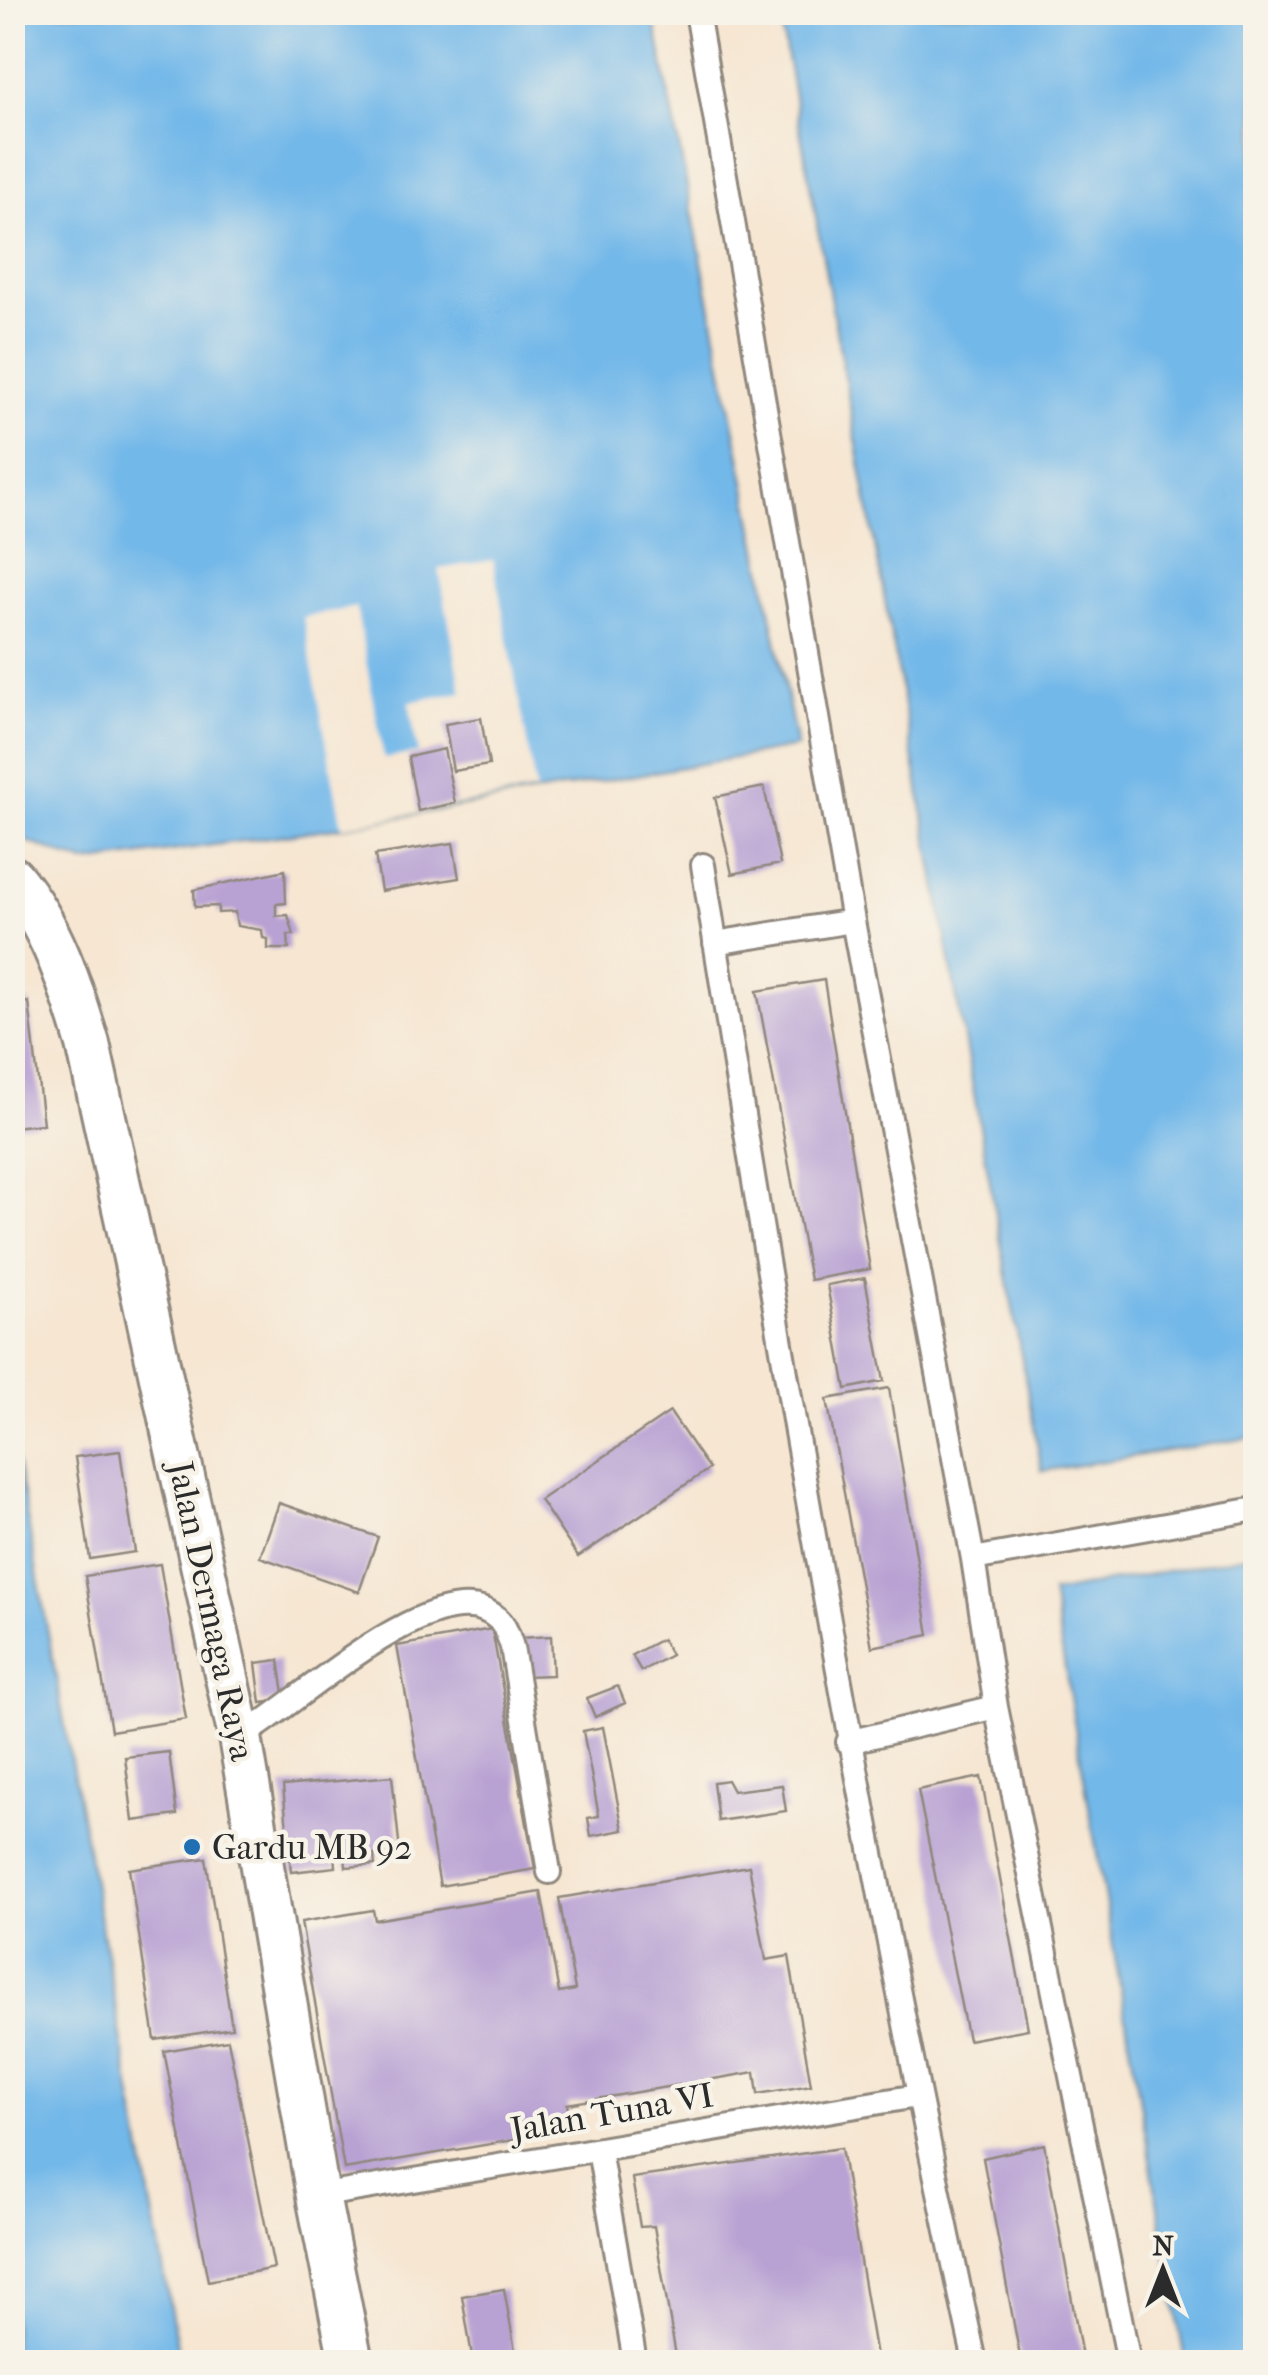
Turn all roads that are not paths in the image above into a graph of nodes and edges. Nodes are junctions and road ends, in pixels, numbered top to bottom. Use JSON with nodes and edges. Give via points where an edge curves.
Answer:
{"nodes":[{"id":1,"x":696,"y":12,"type":"edge"},
{"id":2,"x":703,"y":865,"type":"dead end"},
{"id":3,"x":12,"y":878,"type":"edge"},
{"id":4,"x":853,"y":921,"type":"junction"},
{"id":5,"x":715,"y":942,"type":"junction"},
{"id":6,"x":1256,"y":1508,"type":"edge"},
{"id":7,"x":972,"y":1559,"type":"junction"},
{"id":8,"x":996,"y":1707,"type":"junction"},
{"id":9,"x":240,"y":1737,"type":"junction"},
{"id":10,"x":848,"y":1742,"type":"junction"},
{"id":11,"x":549,"y":1872,"type":"dead end"},
{"id":12,"x":917,"y":2096,"type":"junction"},
{"id":13,"x":599,"y":2150,"type":"junction"},
{"id":14,"x":318,"y":2196,"type":"junction"},
{"id":15,"x":351,"y":2362,"type":"edge"},
{"id":16,"x":636,"y":2362,"type":"edge"},
{"id":17,"x":975,"y":2362,"type":"edge"},
{"id":18,"x":1128,"y":2362,"type":"edge"}],
"edges":[{"from":1,"to":4,"type":"lane"},
{"from":2,"to":5,"type":"lane"},
{"from":3,"to":9,"type":"street","name":"Jalan Dermaga Raya","via":[[68,977],[88,1044]]},
{"from":4,"to":5,"type":"lane"},
{"from":4,"to":7,"type":"lane"},
{"from":5,"to":10,"type":"lane"},
{"from":6,"to":7,"type":"lane"},
{"from":7,"to":8,"type":"lane"},
{"from":8,"to":10,"type":"lane"},
{"from":8,"to":18,"type":"lane"},
{"from":9,"to":11,"type":"lane","via":[[396,1627],[446,1607],[488,1613],[498,1618],[512,1648]]},
{"from":9,"to":14,"type":"street","name":"Jalan Dermaga Raya"},
{"from":10,"to":12,"type":"lane"},
{"from":12,"to":13,"type":"lane","name":"Jalan Tuna VI"},
{"from":12,"to":17,"type":"lane"},
{"from":13,"to":14,"type":"lane","name":"Jalan Tuna VI"},
{"from":13,"to":16,"type":"lane"},
{"from":14,"to":15,"type":"street","name":"Jalan Dermaga Raya"}]}
